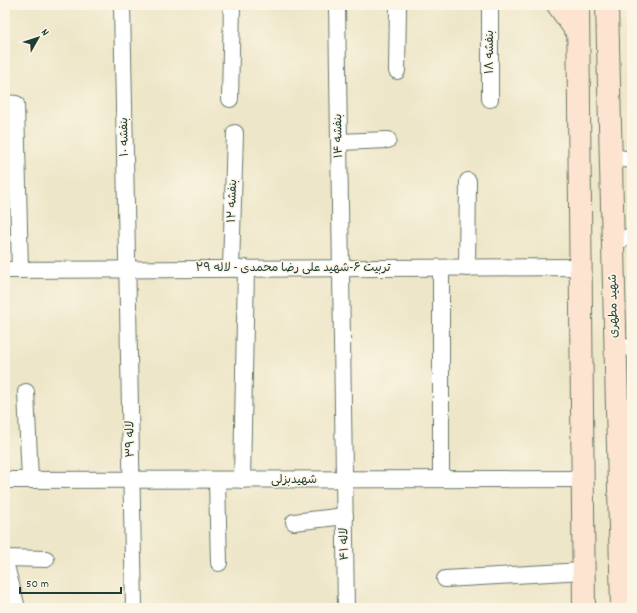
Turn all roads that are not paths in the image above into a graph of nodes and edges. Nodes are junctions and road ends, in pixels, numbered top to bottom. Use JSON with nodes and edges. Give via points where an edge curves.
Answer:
{"nodes":[{"id":1,"x":122,"y":5,"type":"edge"},
{"id":2,"x":232,"y":5,"type":"edge"},
{"id":3,"x":337,"y":5,"type":"edge"},
{"id":4,"x":398,"y":5,"type":"edge"},
{"id":5,"x":490,"y":5,"type":"edge"},
{"id":6,"x":558,"y":5,"type":"edge"},
{"id":7,"x":578,"y":5,"type":"edge"},
{"id":8,"x":607,"y":5,"type":"edge"},
{"id":9,"x":578,"y":33,"type":"junction"},
{"id":10,"x":608,"y":67,"type":"junction"},
{"id":11,"x":578,"y":68,"type":"junction"},
{"id":12,"x":397,"y":71,"type":"dead end"},
{"id":13,"x":230,"y":99,"type":"dead end"},
{"id":14,"x":490,"y":99,"type":"dead end"},
{"id":15,"x":5,"y":103,"type":"edge"},
{"id":16,"x":235,"y":133,"type":"dead end"},
{"id":17,"x":388,"y":140,"type":"dead end"},
{"id":18,"x":339,"y":142,"type":"junction"},
{"id":19,"x":611,"y":157,"type":"junction"},
{"id":20,"x":632,"y":160,"type":"edge"},
{"id":21,"x":11,"y":170,"type":"edge"},
{"id":22,"x":468,"y":181,"type":"dead end"},
{"id":23,"x":622,"y":239,"type":"edge"},
{"id":24,"x":580,"y":267,"type":"junction"},
{"id":25,"x":238,"y":268,"type":"junction"},
{"id":26,"x":341,"y":268,"type":"junction"},
{"id":27,"x":441,"y":268,"type":"junction"},
{"id":28,"x":467,"y":268,"type":"junction"},
{"id":29,"x":128,"y":269,"type":"junction"},
{"id":30,"x":13,"y":270,"type":"edge"},
{"id":31,"x":624,"y":348,"type":"edge"},
{"id":32,"x":26,"y":392,"type":"dead end"},
{"id":33,"x":625,"y":478,"type":"edge"},
{"id":34,"x":344,"y":479,"type":"junction"},
{"id":35,"x":441,"y":479,"type":"junction"},
{"id":36,"x":582,"y":479,"type":"junction"},
{"id":37,"x":5,"y":480,"type":"edge"},
{"id":38,"x":30,"y":480,"type":"junction"},
{"id":39,"x":132,"y":480,"type":"junction"},
{"id":40,"x":217,"y":480,"type":"junction"},
{"id":41,"x":242,"y":480,"type":"junction"},
{"id":42,"x":345,"y":516,"type":"junction"},
{"id":43,"x":294,"y":522,"type":"dead end"},
{"id":44,"x":5,"y":558,"type":"edge"},
{"id":45,"x":46,"y":559,"type":"dead end"},
{"id":46,"x":5,"y":562,"type":"edge"},
{"id":47,"x":219,"y":563,"type":"dead end"},
{"id":48,"x":626,"y":564,"type":"edge"},
{"id":49,"x":583,"y":571,"type":"junction"},
{"id":50,"x":445,"y":579,"type":"dead end"},
{"id":51,"x":17,"y":608,"type":"edge"},
{"id":52,"x":134,"y":608,"type":"edge"},
{"id":53,"x":346,"y":608,"type":"edge"},
{"id":54,"x":584,"y":608,"type":"edge"},
{"id":55,"x":622,"y":608,"type":"edge"}],
"edges":[{"from":1,"to":29,"type":"street","name":"بنفشه ۱۰"},
{"from":2,"to":13,"type":"street"},
{"from":3,"to":18,"type":"street","name":"بنفشه ۱۴"},
{"from":4,"to":12,"type":"street"},
{"from":5,"to":14,"type":"street","name":"بنفشه ۱۸"},
{"from":6,"to":9,"type":"main road"},
{"from":7,"to":9,"type":"main road"},
{"from":8,"to":10,"type":"main road","name":"شهید مطهری"},
{"from":9,"to":11,"type":"main road"},
{"from":10,"to":11,"type":"main road"},
{"from":10,"to":19,"type":"main road","name":"شهید مطهری"},
{"from":11,"to":24,"type":"main road"},
{"from":15,"to":21,"type":"street","via":[[16,104]]},
{"from":16,"to":25,"type":"street","name":"بنفشه ۱۲"},
{"from":17,"to":18,"type":"street"},
{"from":18,"to":26,"type":"street","name":"بنفشه ۱۴"},
{"from":19,"to":20,"type":"street"},
{"from":19,"to":23,"type":"main road","name":"شهید مطهری"},
{"from":21,"to":30,"type":"street"},
{"from":22,"to":28,"type":"street"},
{"from":23,"to":31,"type":"main road","name":"شهید مطهری"},
{"from":24,"to":28,"type":"street","name":"تربیت ۶-شهید علی رضا محمدی - لاله ۲۹"},
{"from":24,"to":36,"type":"main road"},
{"from":25,"to":26,"type":"street","name":"تربیت ۶-شهید علی رضا محمدی - لاله ۲۹"},
{"from":25,"to":29,"type":"street","name":"تربیت ۶-شهید علی رضا محمدی - لاله ۲۹"},
{"from":25,"to":41,"type":"street","name":"بنفشه ۱۲"},
{"from":26,"to":27,"type":"street","name":"تربیت ۶-شهید علی رضا محمدی - لاله ۲۹"},
{"from":26,"to":34,"type":"street","name":"بنفشه ۱۴"},
{"from":27,"to":28,"type":"street","name":"تربیت ۶-شهید علی رضا محمدی - لاله ۲۹"},
{"from":27,"to":35,"type":"street"},
{"from":29,"to":30,"type":"street","name":"تربیت ۶-شهید علی رضا محمدی - لاله ۲۹"},
{"from":29,"to":39,"type":"street","name":"لاله ۳۹"},
{"from":31,"to":33,"type":"main road","name":"شهید مطهری"},
{"from":32,"to":38,"type":"street"},
{"from":33,"to":48,"type":"main road","name":"شهید مطهری"},
{"from":34,"to":35,"type":"street","name":"شهیدبزلی"},
{"from":34,"to":41,"type":"street","name":"شهیدبزلی"},
{"from":34,"to":42,"type":"street","name":"لاله ۴۱"},
{"from":35,"to":36,"type":"street","name":"شهیدبزلی"},
{"from":36,"to":49,"type":"main road"},
{"from":37,"to":38,"type":"street","name":"شهیدبزلی"},
{"from":38,"to":39,"type":"street","name":"شهیدبزلی"},
{"from":39,"to":40,"type":"street","name":"شهیدبزلی"},
{"from":39,"to":52,"type":"street","name":"لاله ۳۹"},
{"from":40,"to":41,"type":"street","name":"شهیدبزلی"},
{"from":40,"to":47,"type":"street"},
{"from":42,"to":43,"type":"street"},
{"from":42,"to":53,"type":"street","name":"لاله ۴۱"},
{"from":44,"to":45,"type":"street"},
{"from":46,"to":51,"type":"street"},
{"from":48,"to":55,"type":"main road","name":"شهید مطهری"},
{"from":49,"to":50,"type":"street"},
{"from":49,"to":54,"type":"main road"}]}
